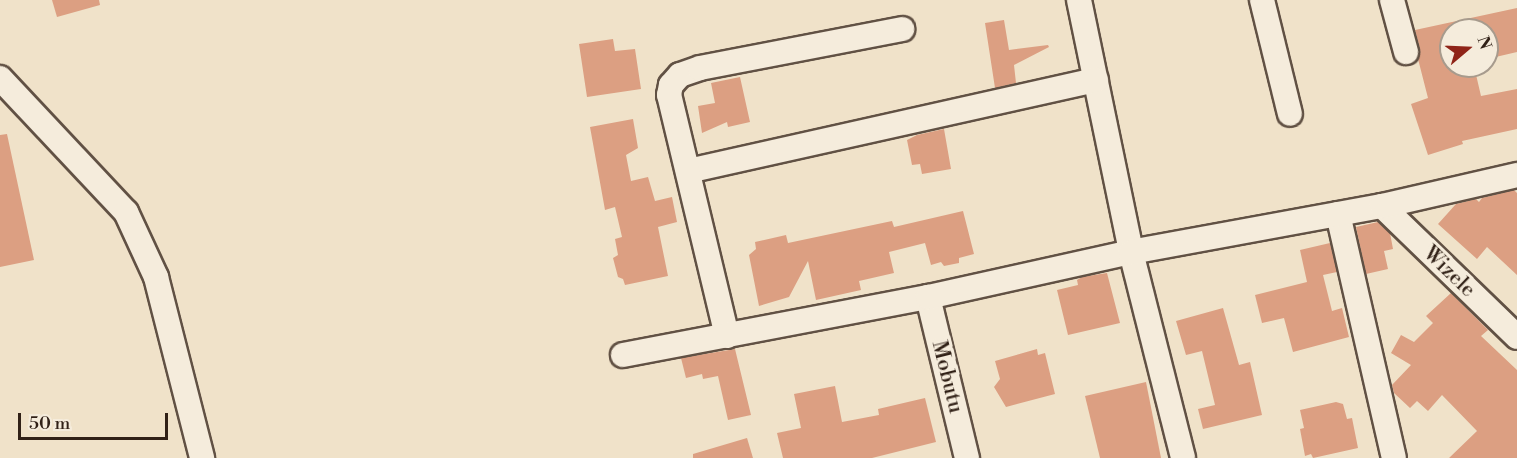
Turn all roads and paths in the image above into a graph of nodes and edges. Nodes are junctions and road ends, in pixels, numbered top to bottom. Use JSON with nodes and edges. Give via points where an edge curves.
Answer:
{"nodes":[{"id":1,"x":1079,"y":0,"type":"edge"},
{"id":2,"x":1262,"y":0,"type":"edge"},
{"id":3,"x":1392,"y":0,"type":"edge"},
{"id":4,"x":902,"y":29,"type":"dead end"},
{"id":5,"x":1406,"y":52,"type":"dead end"},
{"id":6,"x":0,"y":78,"type":"edge"},
{"id":7,"x":1096,"y":80,"type":"junction"},
{"id":8,"x":1290,"y":114,"type":"dead end"},
{"id":9,"x":688,"y":171,"type":"junction"},
{"id":10,"x":1517,"y":175,"type":"edge"},
{"id":11,"x":1382,"y":206,"type":"junction"},
{"id":12,"x":1338,"y":214,"type":"junction"},
{"id":13,"x":1131,"y":252,"type":"junction"},
{"id":14,"x":928,"y":297,"type":"junction"},
{"id":15,"x":727,"y":336,"type":"junction"},
{"id":16,"x":1517,"y":337,"type":"edge"},
{"id":17,"x":623,"y":355,"type":"dead end"},
{"id":18,"x":202,"y":458,"type":"edge"},
{"id":19,"x":967,"y":458,"type":"edge"},
{"id":20,"x":1183,"y":458,"type":"edge"},
{"id":21,"x":1394,"y":458,"type":"edge"}],
"edges":[{"from":1,"to":7,"type":"street"},
{"from":2,"to":8,"type":"street"},
{"from":3,"to":5,"type":"street"},
{"from":4,"to":9,"type":"street","via":[[680,75],[669,95]]},
{"from":6,"to":18,"type":"street","via":[[126,212],[156,277]]},
{"from":7,"to":9,"type":"street"},
{"from":7,"to":13,"type":"street"},
{"from":9,"to":15,"type":"street"},
{"from":10,"to":11,"type":"street"},
{"from":11,"to":12,"type":"street"},
{"from":11,"to":16,"type":"street","name":"Wizele"},
{"from":12,"to":13,"type":"street"},
{"from":12,"to":21,"type":"street"},
{"from":13,"to":14,"type":"street"},
{"from":13,"to":20,"type":"street"},
{"from":14,"to":15,"type":"street"},
{"from":14,"to":19,"type":"street","name":"Mobutu"},
{"from":15,"to":17,"type":"street"}]}
